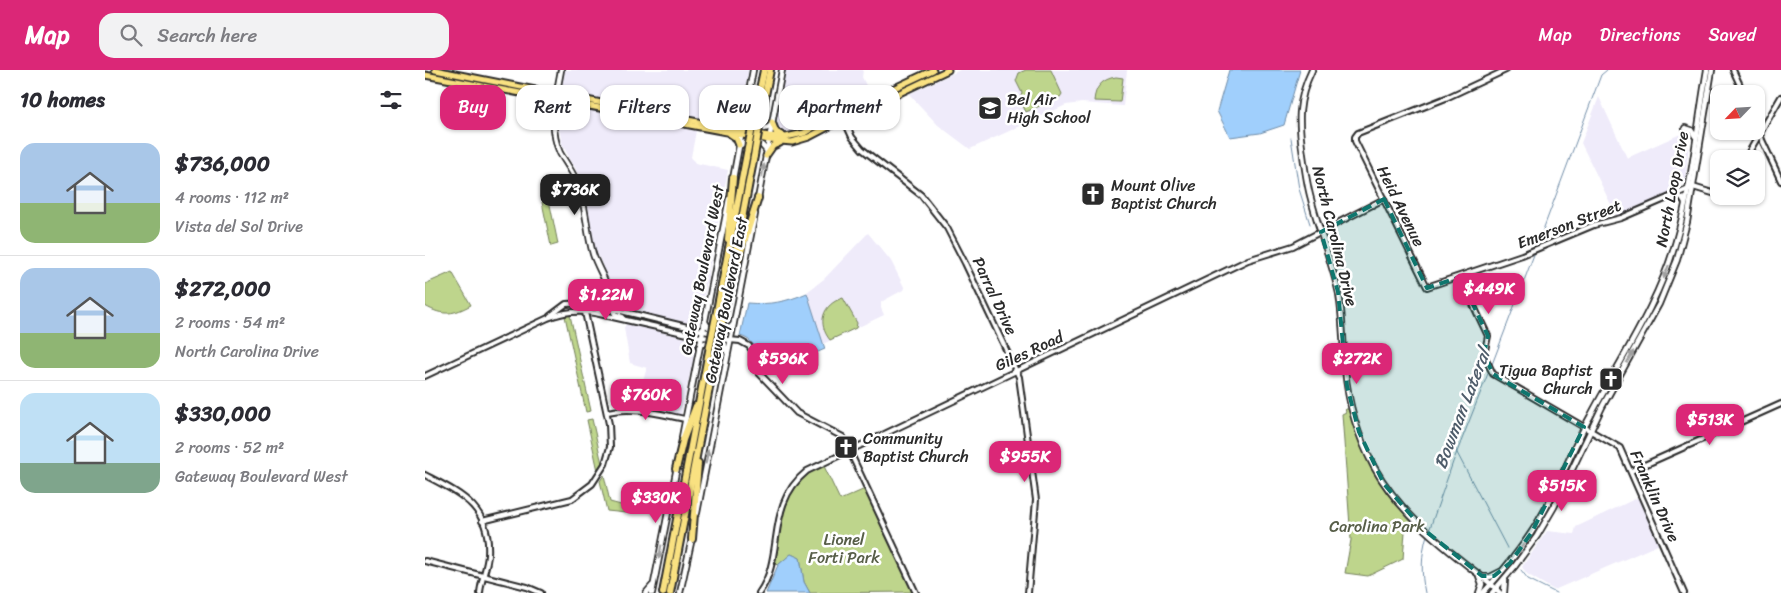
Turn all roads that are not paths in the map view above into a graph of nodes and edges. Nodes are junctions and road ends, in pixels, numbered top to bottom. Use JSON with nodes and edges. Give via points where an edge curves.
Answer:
{"nodes":[{"id":1,"x":435,"y":70,"type":"edge"},
{"id":2,"x":561,"y":70,"type":"edge"},
{"id":3,"x":753,"y":70,"type":"edge"},
{"id":4,"x":764,"y":70,"type":"edge"},
{"id":5,"x":770,"y":70,"type":"edge"},
{"id":6,"x":782,"y":70,"type":"edge"},
{"id":7,"x":948,"y":70,"type":"edge"},
{"id":8,"x":1312,"y":70,"type":"edge"},
{"id":9,"x":1506,"y":70,"type":"edge"},
{"id":10,"x":1712,"y":70,"type":"edge"},
{"id":11,"x":1733,"y":70,"type":"edge"},
{"id":12,"x":1706,"y":71,"type":"edge"},
{"id":13,"x":935,"y":72,"type":"edge"},
{"id":14,"x":425,"y":75,"type":"edge"},
{"id":15,"x":558,"y":85,"type":"edge"},
{"id":16,"x":750,"y":85,"type":"edge"},
{"id":17,"x":762,"y":85,"type":"edge"},
{"id":18,"x":766,"y":85,"type":"edge"},
{"id":19,"x":1740,"y":85,"type":"edge"},
{"id":20,"x":516,"y":86,"type":"edge"},
{"id":21,"x":900,"y":87,"type":"edge"},
{"id":22,"x":900,"y":90,"type":"edge"},
{"id":23,"x":516,"y":92,"type":"edge"},
{"id":24,"x":1781,"y":97,"type":"edge"},
{"id":25,"x":772,"y":123,"type":"junction"},
{"id":26,"x":1765,"y":124,"type":"edge"},
{"id":27,"x":769,"y":127,"type":"edge"},
{"id":28,"x":1685,"y":128,"type":"dead end"},
{"id":29,"x":554,"y":130,"type":"edge"},
{"id":30,"x":730,"y":130,"type":"edge"},
{"id":31,"x":733,"y":130,"type":"edge"},
{"id":32,"x":755,"y":130,"type":"edge"},
{"id":33,"x":810,"y":130,"type":"edge"},
{"id":34,"x":822,"y":130,"type":"edge"},
{"id":35,"x":849,"y":130,"type":"edge"},
{"id":36,"x":741,"y":132,"type":"junction"},
{"id":37,"x":1696,"y":137,"type":"junction"},
{"id":38,"x":769,"y":138,"type":"junction"},
{"id":39,"x":784,"y":140,"type":"junction"},
{"id":40,"x":1763,"y":140,"type":"edge"},
{"id":41,"x":738,"y":146,"type":"junction"},
{"id":42,"x":766,"y":154,"type":"junction"},
{"id":43,"x":751,"y":155,"type":"junction"},
{"id":44,"x":733,"y":178,"type":"junction"},
{"id":45,"x":1781,"y":181,"type":"edge"},
{"id":46,"x":1693,"y":187,"type":"junction"},
{"id":47,"x":1687,"y":189,"type":"junction"},
{"id":48,"x":1710,"y":192,"type":"edge"},
{"id":49,"x":1675,"y":194,"type":"junction"},
{"id":50,"x":758,"y":198,"type":"junction"},
{"id":51,"x":1384,"y":199,"type":"junction"},
{"id":52,"x":1685,"y":204,"type":"junction"},
{"id":53,"x":1321,"y":232,"type":"junction"},
{"id":54,"x":727,"y":266,"type":"junction"},
{"id":55,"x":1461,"y":277,"type":"junction"},
{"id":56,"x":1427,"y":287,"type":"joint"},
{"id":57,"x":728,"y":288,"type":"junction"},
{"id":58,"x":583,"y":303,"type":"junction"},
{"id":59,"x":611,"y":308,"type":"junction"},
{"id":60,"x":585,"y":311,"type":"junction"},
{"id":61,"x":590,"y":312,"type":"junction"},
{"id":62,"x":719,"y":316,"type":"junction"},
{"id":63,"x":548,"y":318,"type":"junction"},
{"id":64,"x":704,"y":320,"type":"junction"},
{"id":65,"x":637,"y":323,"type":"junction"},
{"id":66,"x":733,"y":325,"type":"junction"},
{"id":67,"x":703,"y":330,"type":"junction"},
{"id":68,"x":701,"y":337,"type":"junction"},
{"id":69,"x":731,"y":339,"type":"junction"},
{"id":70,"x":699,"y":347,"type":"junction"},
{"id":71,"x":712,"y":356,"type":"junction"},
{"id":72,"x":727,"y":356,"type":"junction"},
{"id":73,"x":1016,"y":371,"type":"junction"},
{"id":74,"x":425,"y":376,"type":"edge"},
{"id":75,"x":703,"y":389,"type":"junction"},
{"id":76,"x":1781,"y":404,"type":"edge"},
{"id":77,"x":607,"y":412,"type":"junction"},
{"id":78,"x":685,"y":419,"type":"junction"},
{"id":79,"x":1584,"y":427,"type":"junction"},
{"id":80,"x":702,"y":429,"type":"junction"},
{"id":81,"x":1590,"y":431,"type":"junction"},
{"id":82,"x":849,"y":450,"type":"junction"},
{"id":83,"x":676,"y":469,"type":"junction"},
{"id":84,"x":1631,"y":471,"type":"junction"},
{"id":85,"x":425,"y":475,"type":"edge"},
{"id":86,"x":482,"y":520,"type":"junction"},
{"id":87,"x":1532,"y":532,"type":"junction"},
{"id":88,"x":1537,"y":536,"type":"junction"},
{"id":89,"x":691,"y":539,"type":"junction"},
{"id":90,"x":425,"y":561,"type":"edge"},
{"id":91,"x":1505,"y":569,"type":"junction"},
{"id":92,"x":1477,"y":572,"type":"junction"},
{"id":93,"x":1507,"y":575,"type":"junction"},
{"id":94,"x":483,"y":576,"type":"junction"},
{"id":95,"x":1482,"y":576,"type":"junction"},
{"id":96,"x":654,"y":582,"type":"junction"},
{"id":97,"x":1491,"y":584,"type":"junction"},
{"id":98,"x":668,"y":588,"type":"edge"},
{"id":99,"x":1498,"y":591,"type":"edge"},
{"id":100,"x":653,"y":592,"type":"edge"},
{"id":101,"x":480,"y":593,"type":"edge"},
{"id":102,"x":541,"y":593,"type":"edge"},
{"id":103,"x":646,"y":593,"type":"edge"},
{"id":104,"x":663,"y":593,"type":"edge"},
{"id":105,"x":680,"y":593,"type":"edge"},
{"id":106,"x":759,"y":593,"type":"edge"},
{"id":107,"x":915,"y":593,"type":"edge"},
{"id":108,"x":1028,"y":593,"type":"edge"},
{"id":109,"x":1481,"y":593,"type":"edge"},
{"id":110,"x":1492,"y":593,"type":"edge"},
{"id":111,"x":1504,"y":593,"type":"edge"},
{"id":112,"x":1684,"y":593,"type":"edge"}],
"edges":[{"from":1,"to":20,"type":"main road"},
{"from":2,"to":15,"type":"main road"},
{"from":3,"to":16,"type":"main road","name":"Gateway Boulevard West"},
{"from":4,"to":17,"type":"highway"},
{"from":5,"to":18,"type":"highway"},
{"from":6,"to":25,"type":"main road","name":"Gateway Boulevard East"},
{"from":7,"to":13,"type":"main road"},
{"from":8,"to":53,"type":"main road","name":"North Carolina Drive","via":[[1300,103],[1299,127],[1307,186]]},
{"from":9,"to":51,"type":"street","name":"Heid Avenue","via":[[1355,136]]},
{"from":10,"to":46,"type":"main road","name":"North Loop Drive"},
{"from":11,"to":19,"type":"street"},
{"from":12,"to":37,"type":"main road","name":"North Loop Drive"},
{"from":13,"to":21,"type":"main road"},
{"from":13,"to":22,"type":"main road"},
{"from":14,"to":23,"type":"main road"},
{"from":24,"to":26,"type":"street"},
{"from":25,"to":27,"type":"main road"},
{"from":25,"to":38,"type":"main road","name":"Gateway Boulevard East"},
{"from":25,"to":39,"type":"main road"},
{"from":28,"to":37,"type":"main road"},
{"from":29,"to":59,"type":"main road","via":[[556,142],[580,188],[592,252],[610,292]]},
{"from":30,"to":41,"type":"main road"},
{"from":31,"to":36,"type":"main road"},
{"from":32,"to":43,"type":"highway","bridge":true},
{"from":33,"to":39,"type":"main road"},
{"from":34,"to":39,"type":"main road","via":[[792,142]]},
{"from":35,"to":73,"type":"street","name":"Parral Drive","via":[[862,149],[921,195],[947,228]]},
{"from":36,"to":38,"type":"main road"},
{"from":36,"to":41,"type":"main road","name":"Gateway Boulevard West"},
{"from":37,"to":47,"type":"main road","name":"North Loop Drive"},
{"from":38,"to":39,"type":"main road"},
{"from":38,"to":42,"type":"main road","name":"Gateway Boulevard East"},
{"from":39,"to":42,"type":"main road"},
{"from":40,"to":45,"type":"street"},
{"from":41,"to":42,"type":"main road","via":[[747,141],[761,143]]},
{"from":41,"to":44,"type":"main road","name":"Gateway Boulevard West"},
{"from":50,"to":42,"type":"main road","name":"Gateway Boulevard East","one_way":true},
{"from":43,"to":54,"type":"highway"},
{"from":43,"to":57,"type":"highway"},
{"from":44,"to":54,"type":"highway"},
{"from":44,"to":64,"type":"main road","name":"Gateway Boulevard West"},
{"from":46,"to":47,"type":"street","name":"Emerson Street"},
{"from":46,"to":48,"type":"street"},
{"from":81,"to":46,"type":"main road","name":"North Loop Drive","one_way":true,"via":[[1670,279],[1682,245]]},
{"from":47,"to":49,"type":"street","name":"Emerson Street"},
{"from":47,"to":52,"type":"main road","name":"North Loop Drive"},
{"from":49,"to":52,"type":"main road"},
{"from":49,"to":55,"type":"street","name":"Emerson Street","via":[[1621,218],[1594,225]]},
{"from":50,"to":57,"type":"highway"},
{"from":50,"to":66,"type":"main road","name":"Gateway Boulevard East"},
{"from":51,"to":53,"type":"street","name":"Giles Road"},
{"from":51,"to":56,"type":"street","name":"Heid Avenue"},
{"from":52,"to":79,"type":"main road","name":"North Loop Drive","one_way":true,"via":[[1676,242],[1658,290]]},
{"from":53,"to":73,"type":"street","name":"Giles Road","via":[[1282,250],[1247,260]]},
{"from":53,"to":92,"type":"main road","name":"North Carolina Drive","via":[[1338,292],[1348,390],[1370,459],[1397,502],[1423,529]]},
{"from":54,"to":62,"type":"highway"},
{"from":55,"to":56,"type":"street","name":"Emerson Street"},
{"from":55,"to":79,"type":"street","name":"Franklin Drive","via":[[1488,336],[1484,352],[1495,376]]},
{"from":57,"to":62,"type":"highway"},
{"from":58,"to":59,"type":"street"},
{"from":58,"to":60,"type":"street"},
{"from":58,"to":63,"type":"street","via":[[562,306]]},
{"from":59,"to":61,"type":"street"},
{"from":59,"to":65,"type":"street","via":[[615,314]]},
{"from":59,"to":67,"type":"street"},
{"from":60,"to":61,"type":"street"},
{"from":60,"to":63,"type":"street","via":[[565,312]]},
{"from":60,"to":77,"type":"street"},
{"from":61,"to":65,"type":"street"},
{"from":62,"to":71,"type":"highway","bridge":true},
{"from":63,"to":74,"type":"street"},
{"from":64,"to":66,"type":"main road","via":[[712,330],[727,330]]},
{"from":64,"to":67,"type":"main road","name":"Gateway Boulevard West"},
{"from":65,"to":68,"type":"street"},
{"from":66,"to":69,"type":"main road","name":"Gateway Boulevard East"},
{"from":67,"to":68,"type":"main road","name":"Gateway Boulevard West"},
{"from":67,"to":69,"type":"street"},
{"from":68,"to":69,"type":"street"},
{"from":68,"to":70,"type":"main road","name":"Gateway Boulevard West"},
{"from":69,"to":72,"type":"main road","name":"Gateway Boulevard East"},
{"from":69,"to":82,"type":"street","via":[[749,346],[755,354],[759,374],[797,413],[843,437]]},
{"from":70,"to":72,"type":"main road","via":[[708,342],[721,344]]},
{"from":70,"to":78,"type":"main road","name":"Gateway Boulevard West"},
{"from":71,"to":75,"type":"highway"},
{"from":71,"to":80,"type":"highway"},
{"from":89,"to":72,"type":"main road","name":"Gateway Boulevard East","one_way":true},
{"from":73,"to":82,"type":"street","name":"Giles Road"},
{"from":73,"to":108,"type":"street","name":"Parral Drive","via":[[1036,500]]},
{"from":75,"to":83,"type":"highway","via":[[683,440]]},
{"from":75,"to":98,"type":"highway"},
{"from":76,"to":84,"type":"street"},
{"from":77,"to":78,"type":"street","via":[[633,409]]},
{"from":77,"to":86,"type":"street","via":[[611,433],[609,452],[602,470],[588,488],[565,501]]},
{"from":78,"to":83,"type":"main road","name":"Gateway Boulevard West"},
{"from":79,"to":81,"type":"street","name":"Franklin Drive"},
{"from":79,"to":87,"type":"main road","name":"North Loop Drive"},
{"from":80,"to":89,"type":"highway"},
{"from":80,"to":98,"type":"highway"},
{"from":81,"to":84,"type":"street","name":"Franklin Drive","via":[[1620,448]]},
{"from":81,"to":88,"type":"main road","name":"North Loop Drive"},
{"from":82,"to":106,"type":"street","name":"Giles Road","via":[[807,471],[789,491],[781,509],[767,578]]},
{"from":82,"to":107,"type":"street"},
{"from":83,"to":96,"type":"main road","name":"Gateway Boulevard West","one_way":true},
{"from":84,"to":112,"type":"street","name":"Franklin Drive"},
{"from":85,"to":86,"type":"street","via":[[468,500]]},
{"from":86,"to":94,"type":"street","via":[[488,543]]},
{"from":87,"to":88,"type":"main road"},
{"from":87,"to":91,"type":"main road","name":"North Loop Drive","one_way":true},
{"from":88,"to":93,"type":"main road","name":"North Loop Drive"},
{"from":89,"to":105,"type":"main road","name":"Gateway Boulevard East"},
{"from":90,"to":94,"type":"street"},
{"from":91,"to":95,"type":"main road","via":[[1490,577]]},
{"from":91,"to":97,"type":"main road","name":"North Loop Drive"},
{"from":92,"to":95,"type":"main road","name":"North Carolina Drive"},
{"from":92,"to":109,"type":"main road","via":[[1482,584]]},
{"from":93,"to":99,"type":"main road","name":"North Loop Drive"},
{"from":93,"to":111,"type":"main road"},
{"from":94,"to":101,"type":"street"},
{"from":94,"to":102,"type":"street"},
{"from":95,"to":97,"type":"main road","name":"North Carolina Drive"},
{"from":96,"to":100,"type":"main road","name":"Gateway Boulevard West"},
{"from":96,"to":103,"type":"main road"},
{"from":97,"to":99,"type":"main road","name":"North Carolina Drive"},
{"from":97,"to":109,"type":"main road","name":"North Loop Drive"},
{"from":98,"to":104,"type":"highway"},
{"from":99,"to":110,"type":"main road","name":"North Loop Drive"}]}
